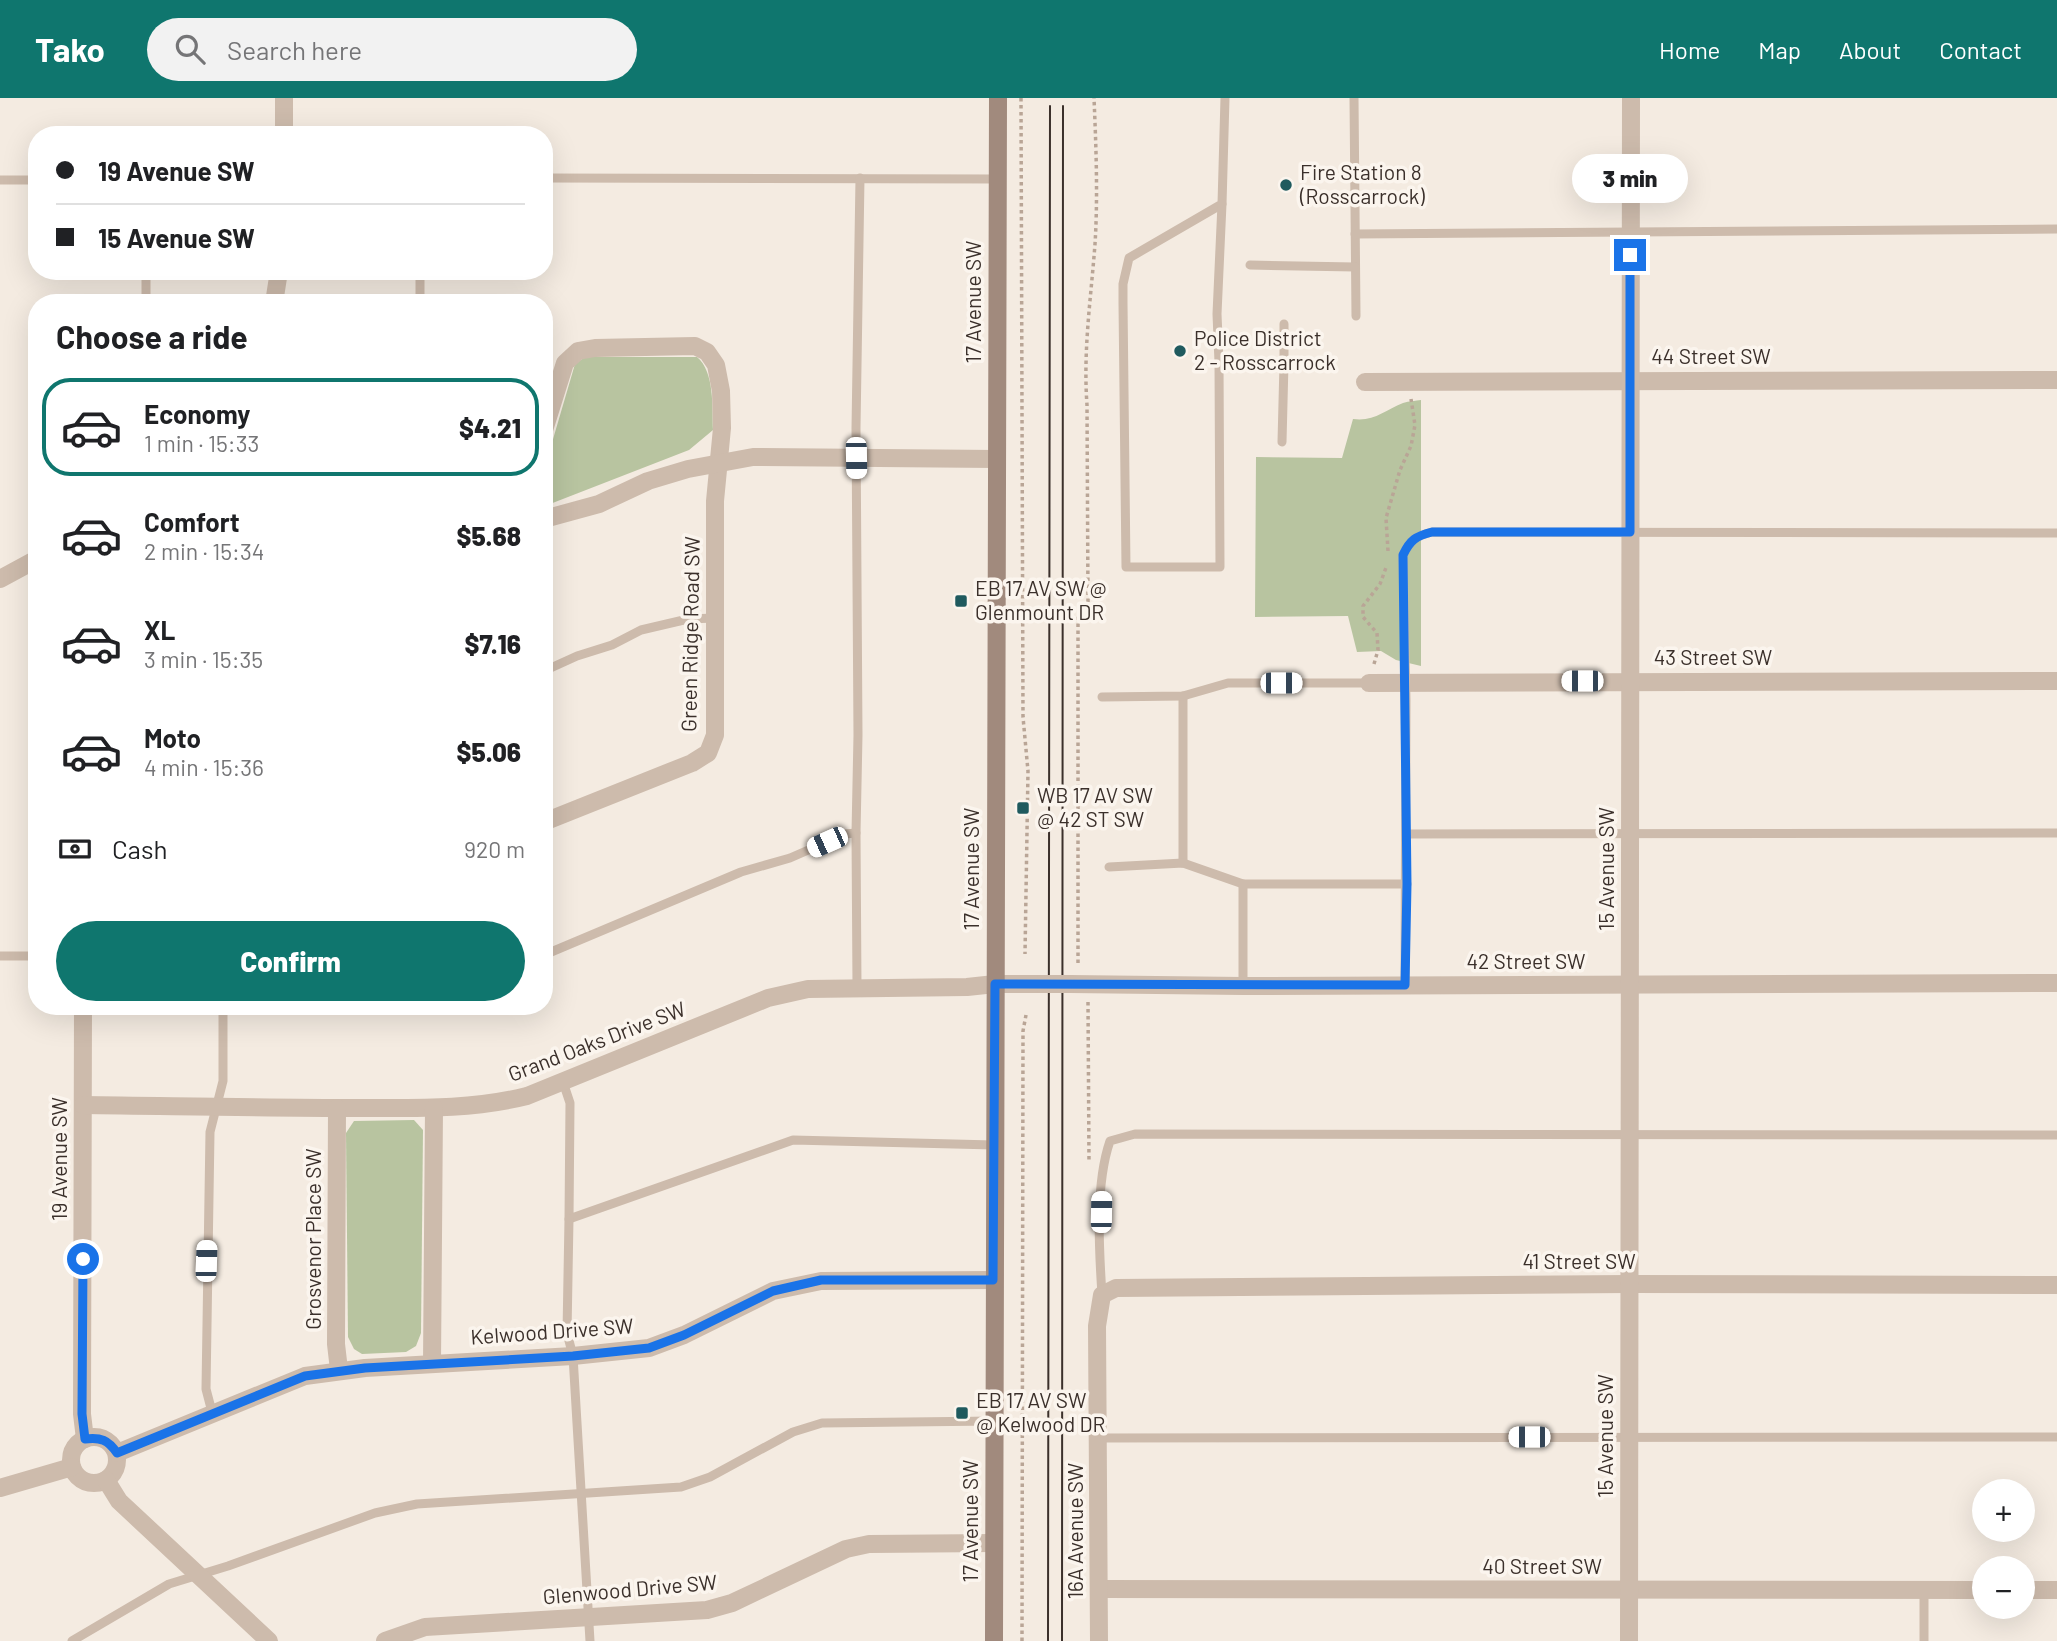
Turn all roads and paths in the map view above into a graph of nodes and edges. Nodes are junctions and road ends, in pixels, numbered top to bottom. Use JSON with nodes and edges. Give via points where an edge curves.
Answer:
{"nodes":[{"id":1,"x":284,"y":98,"type":"edge"},
{"id":2,"x":998,"y":98,"type":"edge"},
{"id":3,"x":1021,"y":98,"type":"edge"},
{"id":4,"x":1094,"y":98,"type":"edge"},
{"id":5,"x":1225,"y":98,"type":"edge"},
{"id":6,"x":1354,"y":98,"type":"edge"},
{"id":7,"x":1630,"y":98,"type":"edge"},
{"id":8,"x":284,"y":126,"type":"edge"},
{"id":9,"x":553,"y":178,"type":"edge"},
{"id":10,"x":860,"y":178,"type":"junction"},
{"id":11,"x":998,"y":179,"type":"junction"},
{"id":12,"x":0,"y":180,"type":"edge"},
{"id":13,"x":28,"y":180,"type":"edge"},
{"id":14,"x":1222,"y":204,"type":"junction"},
{"id":15,"x":2057,"y":229,"type":"edge"},
{"id":16,"x":1631,"y":230,"type":"junction"},
{"id":17,"x":1354,"y":233,"type":"junction"},
{"id":18,"x":1250,"y":265,"type":"dead end"},
{"id":19,"x":1355,"y":267,"type":"junction"},
{"id":20,"x":1356,"y":316,"type":"dead end"},
{"id":21,"x":1284,"y":324,"type":"dead end"},
{"id":22,"x":1219,"y":362,"type":"junction"},
{"id":23,"x":1284,"y":363,"type":"junction"},
{"id":24,"x":1630,"y":380,"type":"junction"},
{"id":25,"x":2057,"y":380,"type":"edge"},
{"id":26,"x":1364,"y":382,"type":"dead end"},
{"id":27,"x":1412,"y":382,"type":"junction"},
{"id":28,"x":553,"y":401,"type":"edge"},
{"id":29,"x":1282,"y":442,"type":"dead end"},
{"id":30,"x":856,"y":458,"type":"junction"},
{"id":31,"x":996,"y":458,"type":"junction"},
{"id":32,"x":719,"y":463,"type":"junction"},
{"id":33,"x":553,"y":517,"type":"edge"},
{"id":34,"x":1630,"y":532,"type":"junction"},
{"id":35,"x":2057,"y":533,"type":"edge"},
{"id":36,"x":1388,"y":552,"type":"dead end"},
{"id":37,"x":28,"y":564,"type":"edge"},
{"id":38,"x":1388,"y":565,"type":"dead end"},
{"id":39,"x":0,"y":579,"type":"edge"},
{"id":40,"x":715,"y":618,"type":"junction"},
{"id":41,"x":553,"y":667,"type":"edge"},
{"id":42,"x":1630,"y":681,"type":"junction"},
{"id":43,"x":2057,"y":681,"type":"edge"},
{"id":44,"x":1369,"y":682,"type":"junction"},
{"id":45,"x":1405,"y":682,"type":"junction"},
{"id":46,"x":1183,"y":696,"type":"junction"},
{"id":47,"x":1101,"y":697,"type":"dead end"},
{"id":48,"x":553,"y":818,"type":"edge"},
{"id":49,"x":2057,"y":832,"type":"edge"},
{"id":50,"x":856,"y":833,"type":"junction"},
{"id":51,"x":1630,"y":833,"type":"junction"},
{"id":52,"x":1406,"y":834,"type":"junction"},
{"id":53,"x":1183,"y":863,"type":"junction"},
{"id":54,"x":1109,"y":867,"type":"dead end"},
{"id":55,"x":1243,"y":884,"type":"junction"},
{"id":56,"x":1407,"y":884,"type":"junction"},
{"id":57,"x":553,"y":951,"type":"edge"},
{"id":58,"x":1025,"y":954,"type":"dead end"},
{"id":59,"x":0,"y":956,"type":"edge"},
{"id":60,"x":28,"y":957,"type":"edge"},
{"id":61,"x":1078,"y":963,"type":"dead end"},
{"id":62,"x":2057,"y":983,"type":"edge"},
{"id":63,"x":995,"y":984,"type":"junction"},
{"id":64,"x":1628,"y":984,"type":"junction"},
{"id":65,"x":1405,"y":985,"type":"junction"},
{"id":66,"x":1243,"y":986,"type":"junction"},
{"id":67,"x":857,"y":988,"type":"junction"},
{"id":68,"x":1088,"y":1002,"type":"dead end"},
{"id":69,"x":83,"y":1015,"type":"edge"},
{"id":70,"x":223,"y":1015,"type":"edge"},
{"id":71,"x":1026,"y":1015,"type":"dead end"},
{"id":72,"x":563,"y":1082,"type":"junction"},
{"id":73,"x":83,"y":1105,"type":"junction"},
{"id":74,"x":216,"y":1106,"type":"junction"},
{"id":75,"x":337,"y":1108,"type":"junction"},
{"id":76,"x":434,"y":1108,"type":"junction"},
{"id":77,"x":1629,"y":1135,"type":"junction"},
{"id":78,"x":2057,"y":1135,"type":"edge"},
{"id":79,"x":994,"y":1145,"type":"junction"},
{"id":80,"x":1089,"y":1167,"type":"dead end"},
{"id":81,"x":569,"y":1219,"type":"junction"},
{"id":82,"x":993,"y":1280,"type":"junction"},
{"id":83,"x":1629,"y":1284,"type":"junction"},
{"id":84,"x":2057,"y":1285,"type":"edge"},
{"id":85,"x":1102,"y":1295,"type":"junction"},
{"id":86,"x":573,"y":1356,"type":"junction"},
{"id":87,"x":432,"y":1364,"type":"junction"},
{"id":88,"x":338,"y":1370,"type":"junction"},
{"id":89,"x":212,"y":1412,"type":"junction"},
{"id":90,"x":994,"y":1421,"type":"junction"},
{"id":91,"x":1630,"y":1437,"type":"junction"},
{"id":92,"x":2057,"y":1437,"type":"edge"},
{"id":93,"x":1099,"y":1438,"type":"junction"},
{"id":94,"x":85,"y":1439,"type":"junction"},
{"id":95,"x":117,"y":1453,"type":"junction"},
{"id":96,"x":72,"y":1467,"type":"junction"},
{"id":97,"x":106,"y":1480,"type":"junction"},
{"id":98,"x":0,"y":1488,"type":"edge"},
{"id":99,"x":582,"y":1494,"type":"junction"},
{"id":100,"x":994,"y":1543,"type":"junction"},
{"id":101,"x":198,"y":1574,"type":"junction"},
{"id":102,"x":1098,"y":1589,"type":"junction"},
{"id":103,"x":1629,"y":1590,"type":"junction"},
{"id":104,"x":1972,"y":1590,"type":"edge"},
{"id":105,"x":2035,"y":1590,"type":"edge"},
{"id":106,"x":2057,"y":1590,"type":"edge"},
{"id":107,"x":1924,"y":1591,"type":"junction"},
{"id":108,"x":589,"y":1618,"type":"junction"},
{"id":109,"x":72,"y":1641,"type":"edge"},
{"id":110,"x":269,"y":1641,"type":"edge"},
{"id":111,"x":385,"y":1641,"type":"edge"},
{"id":112,"x":590,"y":1641,"type":"edge"},
{"id":113,"x":994,"y":1641,"type":"edge"},
{"id":114,"x":1022,"y":1641,"type":"edge"},
{"id":115,"x":1099,"y":1641,"type":"edge"},
{"id":116,"x":1629,"y":1641,"type":"edge"},
{"id":117,"x":1924,"y":1641,"type":"edge"}],
"edges":[{"from":1,"to":8,"type":"street"},
{"from":2,"to":11,"type":"main road","name":"17 Avenue SW"},
{"from":3,"to":58,"type":"path","via":[[1023,703],[1028,771]]},
{"from":4,"to":61,"type":"path","via":[[1094,244],[1084,373],[1088,603],[1078,618]]},
{"from":5,"to":14,"type":"lane"},
{"from":6,"to":17,"type":"lane"},
{"from":7,"to":16,"type":"street","name":"15 Avenue SW"},
{"from":9,"to":10,"type":"lane"},
{"from":10,"to":11,"type":"lane"},
{"from":10,"to":30,"type":"lane"},
{"from":11,"to":31,"type":"main road","name":"17 Avenue SW"},
{"from":12,"to":13,"type":"lane"},
{"from":14,"to":22,"type":"lane"},
{"from":14,"to":22,"type":"lane","via":[[1129,258],[1123,284],[1126,567],[1220,567]]},
{"from":15,"to":16,"type":"lane"},
{"from":16,"to":17,"type":"lane"},
{"from":16,"to":24,"type":"street","name":"15 Avenue SW"},
{"from":17,"to":19,"type":"lane"},
{"from":18,"to":19,"type":"lane"},
{"from":19,"to":20,"type":"lane"},
{"from":21,"to":23,"type":"lane"},
{"from":22,"to":23,"type":"lane"},
{"from":23,"to":29,"type":"lane"},
{"from":24,"to":25,"type":"street","name":"44 Street SW"},
{"from":24,"to":27,"type":"street","name":"44 Street SW"},
{"from":24,"to":34,"type":"street","name":"15 Avenue SW"},
{"from":26,"to":27,"type":"street","name":"44 Street SW"},
{"from":27,"to":36,"type":"path","via":[[1415,425],[1386,518]]},
{"from":28,"to":32,"type":"street","name":"Green Ridge Road SW","via":[[565,363],[578,351],[695,346],[707,352],[716,365],[722,428]]},
{"from":30,"to":31,"type":"street"},
{"from":30,"to":32,"type":"street","via":[[753,457]]},
{"from":30,"to":50,"type":"lane"},
{"from":31,"to":63,"type":"main road","name":"17 Avenue SW"},
{"from":32,"to":33,"type":"street","via":[[648,481],[599,504]]},
{"from":32,"to":40,"type":"street","name":"Green Ridge Road SW"},
{"from":34,"to":35,"type":"lane"},
{"from":34,"to":42,"type":"street","name":"15 Avenue SW"},
{"from":34,"to":45,"type":"lane","via":[[1417,535],[1403,555]]},
{"from":37,"to":39,"type":"street"},
{"from":38,"to":44,"type":"path","via":[[1363,606],[1363,617],[1377,633],[1378,650]]},
{"from":40,"to":41,"type":"lane","via":[[641,630]]},
{"from":40,"to":48,"type":"street","name":"Green Ridge Road SW","via":[[715,735],[708,753],[692,764]]},
{"from":42,"to":43,"type":"street","name":"43 Street SW"},
{"from":42,"to":45,"type":"street","name":"43 Street SW"},
{"from":42,"to":51,"type":"street","name":"15 Avenue SW"},
{"from":44,"to":45,"type":"street","name":"43 Street SW"},
{"from":44,"to":46,"type":"lane","via":[[1228,683]]},
{"from":45,"to":52,"type":"lane"},
{"from":46,"to":47,"type":"lane"},
{"from":46,"to":53,"type":"lane"},
{"from":49,"to":51,"type":"lane"},
{"from":50,"to":57,"type":"lane","via":[[741,872]]},
{"from":50,"to":67,"type":"lane"},
{"from":51,"to":52,"type":"lane"},
{"from":51,"to":64,"type":"street","name":"15 Avenue SW"},
{"from":52,"to":56,"type":"lane"},
{"from":53,"to":54,"type":"lane"},
{"from":53,"to":55,"type":"lane"},
{"from":55,"to":56,"type":"lane"},
{"from":55,"to":66,"type":"lane"},
{"from":56,"to":65,"type":"lane"},
{"from":59,"to":60,"type":"lane"},
{"from":62,"to":64,"type":"street","name":"42 Street SW"},
{"from":63,"to":66,"type":"street","name":"42 Street SW","bridge":true},
{"from":63,"to":67,"type":"street","name":"Grand Oaks Drive SW"},
{"from":63,"to":79,"type":"main road","name":"17 Avenue SW"},
{"from":64,"to":65,"type":"street","name":"42 Street SW"},
{"from":64,"to":77,"type":"street","name":"15 Avenue SW"},
{"from":65,"to":66,"type":"street","name":"42 Street SW"},
{"from":67,"to":72,"type":"street","name":"Grand Oaks Drive SW","via":[[808,989],[768,998]]},
{"from":68,"to":80,"type":"path"},
{"from":69,"to":73,"type":"street","name":"19 Avenue SW"},
{"from":70,"to":74,"type":"lane","via":[[223,1081]]},
{"from":71,"to":114,"type":"path"},
{"from":72,"to":76,"type":"street","name":"Grand Oaks Drive SW","via":[[494,1105]]},
{"from":72,"to":81,"type":"lane","via":[[570,1103]]},
{"from":73,"to":74,"type":"street","name":"Grand Oaks Drive SW"},
{"from":73,"to":94,"type":"street","name":"19 Avenue SW"},
{"from":74,"to":75,"type":"street","name":"Grand Oaks Drive SW"},
{"from":74,"to":89,"type":"lane","via":[[209,1132],[206,1261],[206,1389]]},
{"from":75,"to":76,"type":"street","name":"Grand Oaks Drive SW"},
{"from":75,"to":88,"type":"street","name":"Grosvenor Place SW"},
{"from":76,"to":87,"type":"street"},
{"from":77,"to":78,"type":"lane"},
{"from":77,"to":83,"type":"street","name":"15 Avenue SW"},
{"from":77,"to":85,"type":"lane","via":[[1135,1134],[1110,1141],[1102,1164]]},
{"from":79,"to":81,"type":"lane","via":[[793,1140]]},
{"from":79,"to":82,"type":"main road","name":"17 Avenue SW"},
{"from":81,"to":86,"type":"lane","via":[[568,1333]]},
{"from":82,"to":86,"type":"street","name":"Kelwood Drive SW","via":[[821,1280],[773,1291],[649,1348]]},
{"from":82,"to":90,"type":"main road","name":"17 Avenue SW"},
{"from":83,"to":84,"type":"street","name":"41 Street SW"},
{"from":83,"to":85,"type":"street","name":"41 Street SW","via":[[1116,1288]]},
{"from":83,"to":91,"type":"street","name":"15 Avenue SW"},
{"from":85,"to":93,"type":"street","name":"16A Avenue SW","via":[[1097,1326]]},
{"from":86,"to":87,"type":"street","name":"Kelwood Drive SW"},
{"from":86,"to":99,"type":"lane"},
{"from":87,"to":88,"type":"street","name":"Kelwood Drive SW"},
{"from":88,"to":89,"type":"street","name":"Kelwood Drive SW","via":[[305,1376]]},
{"from":89,"to":95,"type":"street","name":"Kelwood Drive SW"},
{"from":90,"to":99,"type":"lane","via":[[822,1423],[681,1487]]},
{"from":90,"to":100,"type":"main road","name":"17 Avenue SW"},
{"from":91,"to":92,"type":"lane"},
{"from":91,"to":93,"type":"lane"},
{"from":91,"to":103,"type":"street","name":"15 Avenue SW"},
{"from":93,"to":102,"type":"street","name":"16A Avenue SW"},
{"from":94,"to":95,"type":"street","via":[[98,1437]]},
{"from":94,"to":96,"type":"street","via":[[72,1454]]},
{"from":95,"to":97,"type":"street","via":[[116,1469]]},
{"from":96,"to":97,"type":"street","via":[[86,1482]]},
{"from":96,"to":98,"type":"street"},
{"from":97,"to":101,"type":"street","via":[[119,1501]]},
{"from":99,"to":101,"type":"lane","via":[[417,1504],[375,1513]]},
{"from":99,"to":108,"type":"lane"},
{"from":100,"to":108,"type":"street","name":"Glenwood Drive SW","via":[[869,1544],[846,1549],[708,1610]]},
{"from":100,"to":113,"type":"main road","name":"17 Avenue SW"},
{"from":101,"to":109,"type":"lane","via":[[169,1584]]},
{"from":101,"to":110,"type":"street"},
{"from":102,"to":103,"type":"street","name":"40 Street SW"},
{"from":102,"to":115,"type":"street","name":"16A Avenue SW"},
{"from":103,"to":107,"type":"street","name":"40 Street SW"},
{"from":103,"to":116,"type":"street","name":"15 Avenue SW"},
{"from":104,"to":107,"type":"street","name":"40 Street SW"},
{"from":105,"to":106,"type":"street"},
{"from":107,"to":117,"type":"lane"},
{"from":108,"to":111,"type":"street","name":"Glenwood Drive SW","via":[[425,1627]]},
{"from":108,"to":112,"type":"lane"}]}
